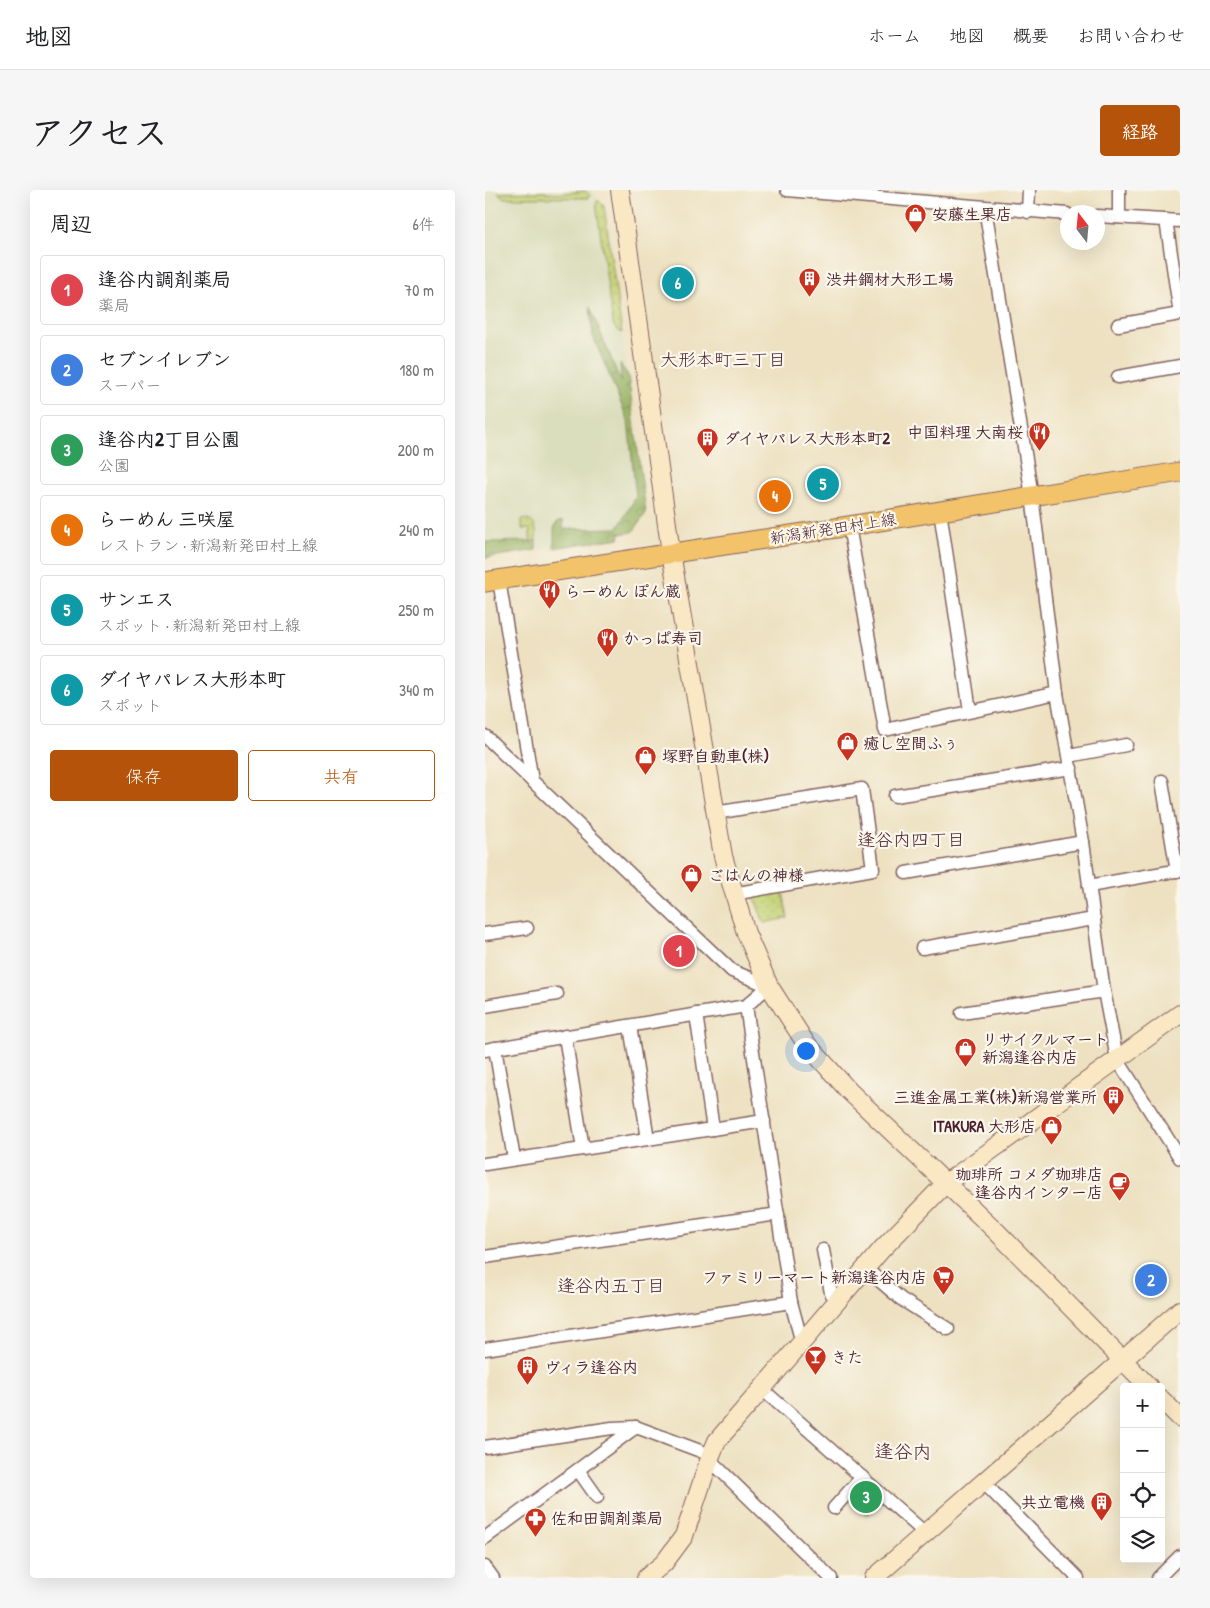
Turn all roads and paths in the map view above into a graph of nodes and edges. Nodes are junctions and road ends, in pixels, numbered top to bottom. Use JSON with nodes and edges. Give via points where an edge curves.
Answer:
{"nodes":[{"id":1,"x":620,"y":190,"type":"edge"},
{"id":2,"x":787,"y":190,"type":"edge"},
{"id":3,"x":936,"y":190,"type":"edge"},
{"id":4,"x":1029,"y":190,"type":"edge"},
{"id":5,"x":1119,"y":190,"type":"edge"},
{"id":6,"x":844,"y":193,"type":"edge"},
{"id":7,"x":935,"y":203,"type":"junction"},
{"id":8,"x":985,"y":208,"type":"junction"},
{"id":9,"x":1028,"y":212,"type":"junction"},
{"id":10,"x":1060,"y":214,"type":"edge"},
{"id":11,"x":1105,"y":216,"type":"edge"},
{"id":12,"x":1119,"y":217,"type":"junction"},
{"id":13,"x":1166,"y":220,"type":"junction"},
{"id":14,"x":1180,"y":221,"type":"edge"},
{"id":15,"x":1180,"y":314,"type":"edge"},
{"id":16,"x":1118,"y":325,"type":"dead end"},
{"id":17,"x":1180,"y":366,"type":"edge"},
{"id":18,"x":1118,"y":377,"type":"dead end"},
{"id":19,"x":1180,"y":472,"type":"edge"},
{"id":20,"x":1031,"y":496,"type":"junction"},
{"id":21,"x":940,"y":511,"type":"junction"},
{"id":22,"x":849,"y":526,"type":"junction"},
{"id":23,"x":671,"y":553,"type":"junction"},
{"id":24,"x":492,"y":581,"type":"edge"},
{"id":25,"x":1057,"y":693,"type":"junction"},
{"id":26,"x":970,"y":711,"type":"junction"},
{"id":27,"x":485,"y":736,"type":"edge"},
{"id":28,"x":1126,"y":745,"type":"dead end"},
{"id":29,"x":1070,"y":762,"type":"junction"},
{"id":30,"x":533,"y":781,"type":"junction"},
{"id":31,"x":1162,"y":781,"type":"dead end"},
{"id":32,"x":895,"y":796,"type":"dead end"},
{"id":33,"x":715,"y":813,"type":"junction"},
{"id":34,"x":1083,"y":842,"type":"junction"},
{"id":35,"x":1179,"y":871,"type":"edge"},
{"id":36,"x":906,"y":873,"type":"dead end"},
{"id":37,"x":1089,"y":886,"type":"junction"},
{"id":38,"x":733,"y":894,"type":"junction"},
{"id":39,"x":1094,"y":919,"type":"junction"},
{"id":40,"x":527,"y":928,"type":"dead end"},
{"id":41,"x":485,"y":934,"type":"edge"},
{"id":42,"x":922,"y":948,"type":"dead end"},
{"id":43,"x":769,"y":986,"type":"junction"},
{"id":44,"x":1104,"y":991,"type":"junction"},
{"id":45,"x":557,"y":994,"type":"dead end"},
{"id":46,"x":485,"y":1006,"type":"edge"},
{"id":47,"x":746,"y":1006,"type":"junction"},
{"id":48,"x":962,"y":1013,"type":"dead end"},
{"id":49,"x":696,"y":1014,"type":"junction"},
{"id":50,"x":1180,"y":1014,"type":"edge"},
{"id":51,"x":630,"y":1026,"type":"junction"},
{"id":52,"x":565,"y":1036,"type":"junction"},
{"id":53,"x":490,"y":1049,"type":"edge"},
{"id":54,"x":1117,"y":1059,"type":"junction"},
{"id":55,"x":764,"y":1122,"type":"junction"},
{"id":56,"x":713,"y":1129,"type":"junction"},
{"id":57,"x":648,"y":1139,"type":"junction"},
{"id":58,"x":583,"y":1149,"type":"junction"},
{"id":59,"x":1180,"y":1158,"type":"edge"},
{"id":60,"x":514,"y":1160,"type":"junction"},
{"id":61,"x":485,"y":1164,"type":"edge"},
{"id":62,"x":946,"y":1183,"type":"junction"},
{"id":63,"x":778,"y":1214,"type":"junction"},
{"id":64,"x":823,"y":1250,"type":"dead end"},
{"id":65,"x":485,"y":1257,"type":"edge"},
{"id":66,"x":865,"y":1268,"type":"junction"},
{"id":67,"x":838,"y":1300,"type":"junction"},
{"id":68,"x":791,"y":1302,"type":"junction"},
{"id":69,"x":1180,"y":1310,"type":"edge"},
{"id":70,"x":948,"y":1329,"type":"dead end"},
{"id":71,"x":802,"y":1343,"type":"junction"},
{"id":72,"x":485,"y":1350,"type":"edge"},
{"id":73,"x":1123,"y":1360,"type":"junction"},
{"id":74,"x":1145,"y":1383,"type":"edge"},
{"id":75,"x":762,"y":1389,"type":"junction"},
{"id":76,"x":1165,"y":1403,"type":"edge"},
{"id":77,"x":1180,"y":1418,"type":"edge"},
{"id":78,"x":636,"y":1427,"type":"junction"},
{"id":79,"x":485,"y":1447,"type":"edge"},
{"id":80,"x":710,"y":1458,"type":"junction"},
{"id":81,"x":578,"y":1470,"type":"junction"},
{"id":82,"x":862,"y":1477,"type":"junction"},
{"id":83,"x":983,"y":1482,"type":"junction"},
{"id":84,"x":597,"y":1497,"type":"dead end"},
{"id":85,"x":834,"y":1508,"type":"dead end"},
{"id":86,"x":925,"y":1532,"type":"junction"},
{"id":87,"x":485,"y":1538,"type":"edge"},
{"id":88,"x":1180,"y":1556,"type":"edge"},
{"id":89,"x":485,"y":1567,"type":"edge"},
{"id":90,"x":493,"y":1578,"type":"edge"},
{"id":91,"x":647,"y":1578,"type":"edge"},
{"id":92,"x":831,"y":1578,"type":"edge"},
{"id":93,"x":874,"y":1578,"type":"edge"},
{"id":94,"x":1078,"y":1578,"type":"edge"},
{"id":95,"x":1158,"y":1578,"type":"edge"}],
"edges":[{"from":1,"to":23,"type":"street"},
{"from":2,"to":6,"type":"street"},
{"from":3,"to":7,"type":"street"},
{"from":4,"to":9,"type":"street"},
{"from":5,"to":12,"type":"street"},
{"from":6,"to":7,"type":"street"},
{"from":7,"to":8,"type":"street"},
{"from":8,"to":9,"type":"street"},
{"from":8,"to":20,"type":"street"},
{"from":9,"to":10,"type":"street"},
{"from":11,"to":12,"type":"street"},
{"from":12,"to":13,"type":"street"},
{"from":13,"to":14,"type":"street"},
{"from":13,"to":15,"type":"street"},
{"from":15,"to":16,"type":"street"},
{"from":17,"to":18,"type":"street"},
{"from":19,"to":20,"type":"main road","name":"新潟新発田村上線"},
{"from":20,"to":21,"type":"main road","name":"新潟新発田村上線"},
{"from":20,"to":25,"type":"street"},
{"from":21,"to":22,"type":"main road","name":"新潟新発田村上線"},
{"from":21,"to":26,"type":"street"},
{"from":22,"to":23,"type":"main road","name":"新潟新発田村上線"},
{"from":22,"to":26,"type":"street","via":[[885,730]]},
{"from":23,"to":24,"type":"main road","name":"新潟新発田村上線"},
{"from":23,"to":33,"type":"street"},
{"from":24,"to":30,"type":"street"},
{"from":25,"to":26,"type":"street"},
{"from":25,"to":29,"type":"street"},
{"from":27,"to":30,"type":"street"},
{"from":28,"to":29,"type":"street"},
{"from":29,"to":32,"type":"street"},
{"from":29,"to":34,"type":"street"},
{"from":30,"to":43,"type":"street","via":[[732,971]]},
{"from":31,"to":35,"type":"street"},
{"from":33,"to":38,"type":"street"},
{"from":33,"to":38,"type":"street","via":[[862,789],[873,869]]},
{"from":34,"to":36,"type":"street"},
{"from":34,"to":37,"type":"street"},
{"from":35,"to":37,"type":"street"},
{"from":37,"to":39,"type":"street"},
{"from":38,"to":43,"type":"street","via":[[745,933]]},
{"from":39,"to":42,"type":"street"},
{"from":39,"to":44,"type":"street"},
{"from":40,"to":41,"type":"street"},
{"from":43,"to":47,"type":"street"},
{"from":43,"to":62,"type":"street","via":[[805,1042],[849,1090]]},
{"from":44,"to":48,"type":"street"},
{"from":44,"to":54,"type":"street"},
{"from":45,"to":46,"type":"street"},
{"from":47,"to":49,"type":"street"},
{"from":47,"to":55,"type":"street"},
{"from":49,"to":51,"type":"street"},
{"from":49,"to":56,"type":"street"},
{"from":50,"to":54,"type":"street"},
{"from":51,"to":52,"type":"street"},
{"from":51,"to":57,"type":"street"},
{"from":52,"to":53,"type":"street"},
{"from":52,"to":58,"type":"street"},
{"from":53,"to":60,"type":"street"},
{"from":54,"to":59,"type":"street"},
{"from":54,"to":62,"type":"street"},
{"from":55,"to":56,"type":"street"},
{"from":55,"to":63,"type":"street"},
{"from":56,"to":57,"type":"street"},
{"from":57,"to":58,"type":"street"},
{"from":58,"to":60,"type":"street"},
{"from":60,"to":61,"type":"street"},
{"from":62,"to":66,"type":"street"},
{"from":62,"to":73,"type":"street"},
{"from":63,"to":65,"type":"street"},
{"from":63,"to":68,"type":"street"},
{"from":64,"to":67,"type":"street","via":[[831,1292]]},
{"from":66,"to":67,"type":"street"},
{"from":66,"to":70,"type":"street","via":[[901,1299]]},
{"from":67,"to":71,"type":"street"},
{"from":68,"to":71,"type":"street"},
{"from":68,"to":72,"type":"street"},
{"from":69,"to":73,"type":"street"},
{"from":71,"to":75,"type":"street"},
{"from":73,"to":74,"type":"street"},
{"from":73,"to":83,"type":"street"},
{"from":75,"to":80,"type":"street","via":[[717,1441]]},
{"from":75,"to":82,"type":"street"},
{"from":76,"to":77,"type":"street"},
{"from":78,"to":79,"type":"street"},
{"from":78,"to":80,"type":"street"},
{"from":78,"to":81,"type":"street"},
{"from":80,"to":91,"type":"street","via":[[685,1536]]},
{"from":80,"to":92,"type":"street"},
{"from":81,"to":84,"type":"street"},
{"from":81,"to":87,"type":"street"},
{"from":82,"to":85,"type":"street"},
{"from":82,"to":86,"type":"street"},
{"from":83,"to":86,"type":"street"},
{"from":83,"to":94,"type":"street"},
{"from":86,"to":93,"type":"street"},
{"from":88,"to":95,"type":"street"},
{"from":89,"to":90,"type":"street"}]}
